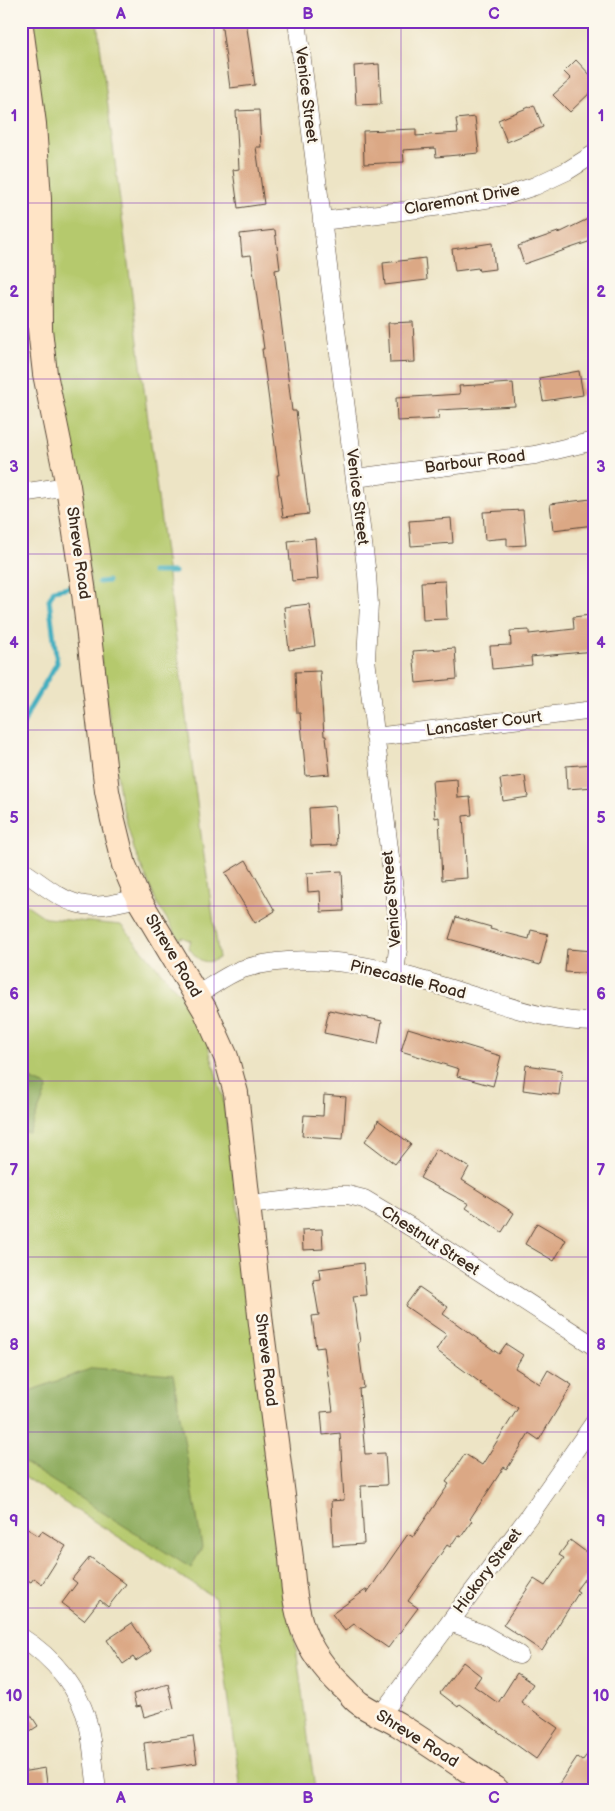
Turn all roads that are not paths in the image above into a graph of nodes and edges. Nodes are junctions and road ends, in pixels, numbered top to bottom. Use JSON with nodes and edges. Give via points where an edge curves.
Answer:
{"nodes":[{"id":1,"x":297,"y":21,"type":"edge"},
{"id":2,"x":21,"y":27,"type":"edge"},
{"id":3,"x":594,"y":154,"type":"edge"},
{"id":4,"x":322,"y":221,"type":"junction"},
{"id":5,"x":594,"y":441,"type":"edge"},
{"id":6,"x":355,"y":478,"type":"junction"},
{"id":7,"x":68,"y":486,"type":"junction"},
{"id":8,"x":21,"y":493,"type":"edge"},
{"id":9,"x":594,"y":710,"type":"edge"},
{"id":10,"x":375,"y":737,"type":"junction"},
{"id":11,"x":21,"y":870,"type":"edge"},
{"id":12,"x":138,"y":898,"type":"junction"},
{"id":13,"x":395,"y":973,"type":"junction"},
{"id":14,"x":197,"y":995,"type":"junction"},
{"id":15,"x":594,"y":1022,"type":"edge"},
{"id":16,"x":248,"y":1205,"type":"junction"},
{"id":17,"x":594,"y":1346,"type":"edge"},
{"id":18,"x":594,"y":1424,"type":"edge"},
{"id":19,"x":450,"y":1622,"type":"junction"},
{"id":20,"x":21,"y":1637,"type":"edge"},
{"id":21,"x":519,"y":1655,"type":"dead end"},
{"id":22,"x":380,"y":1716,"type":"junction"},
{"id":23,"x":97,"y":1790,"type":"edge"},
{"id":24,"x":497,"y":1790,"type":"edge"}],
"edges":[{"from":1,"to":4,"type":"street","name":"Venice Street"},
{"from":2,"to":7,"type":"main road","name":"Shreve Road","via":[[34,124],[39,199],[40,329],[45,374]]},
{"from":3,"to":4,"type":"street","name":"Claremont Drive","via":[[535,186],[504,196]]},
{"from":4,"to":6,"type":"street","name":"Venice Street"},
{"from":5,"to":6,"type":"street","name":"Barbour Road","via":[[535,454]]},
{"from":6,"to":10,"type":"street","name":"Venice Street","via":[[367,575],[366,660]]},
{"from":7,"to":8,"type":"street"},
{"from":7,"to":12,"type":"main road","name":"Shreve Road","via":[[107,791],[119,848]]},
{"from":9,"to":10,"type":"street","name":"Lancaster Court"},
{"from":10,"to":13,"type":"street","name":"Venice Street","via":[[398,923]]},
{"from":11,"to":12,"type":"street","via":[[64,899],[79,904],[100,905]]},
{"from":12,"to":14,"type":"main road","name":"Shreve Road"},
{"from":13,"to":14,"type":"street","name":"Pinecastle Road","via":[[354,964],[282,961],[240,970]]},
{"from":13,"to":15,"type":"street","name":"Pinecastle Road","via":[[552,1018]]},
{"from":14,"to":16,"type":"main road","name":"Shreve Road","via":[[219,1038],[234,1084]]},
{"from":16,"to":17,"type":"street","name":"Chestnut Street","via":[[332,1195],[364,1199]]},
{"from":16,"to":22,"type":"main road","name":"Shreve Road","via":[[293,1591],[300,1625],[319,1662],[332,1677],[358,1703]]},
{"from":18,"to":19,"type":"street","name":"Hickory Street"},
{"from":19,"to":21,"type":"street","via":[[483,1634]]},
{"from":19,"to":22,"type":"street","name":"Hickory Street"},
{"from":20,"to":23,"type":"street","via":[[53,1663],[71,1685],[82,1706],[89,1727]]},
{"from":22,"to":24,"type":"main road","name":"Shreve Road"}]}
